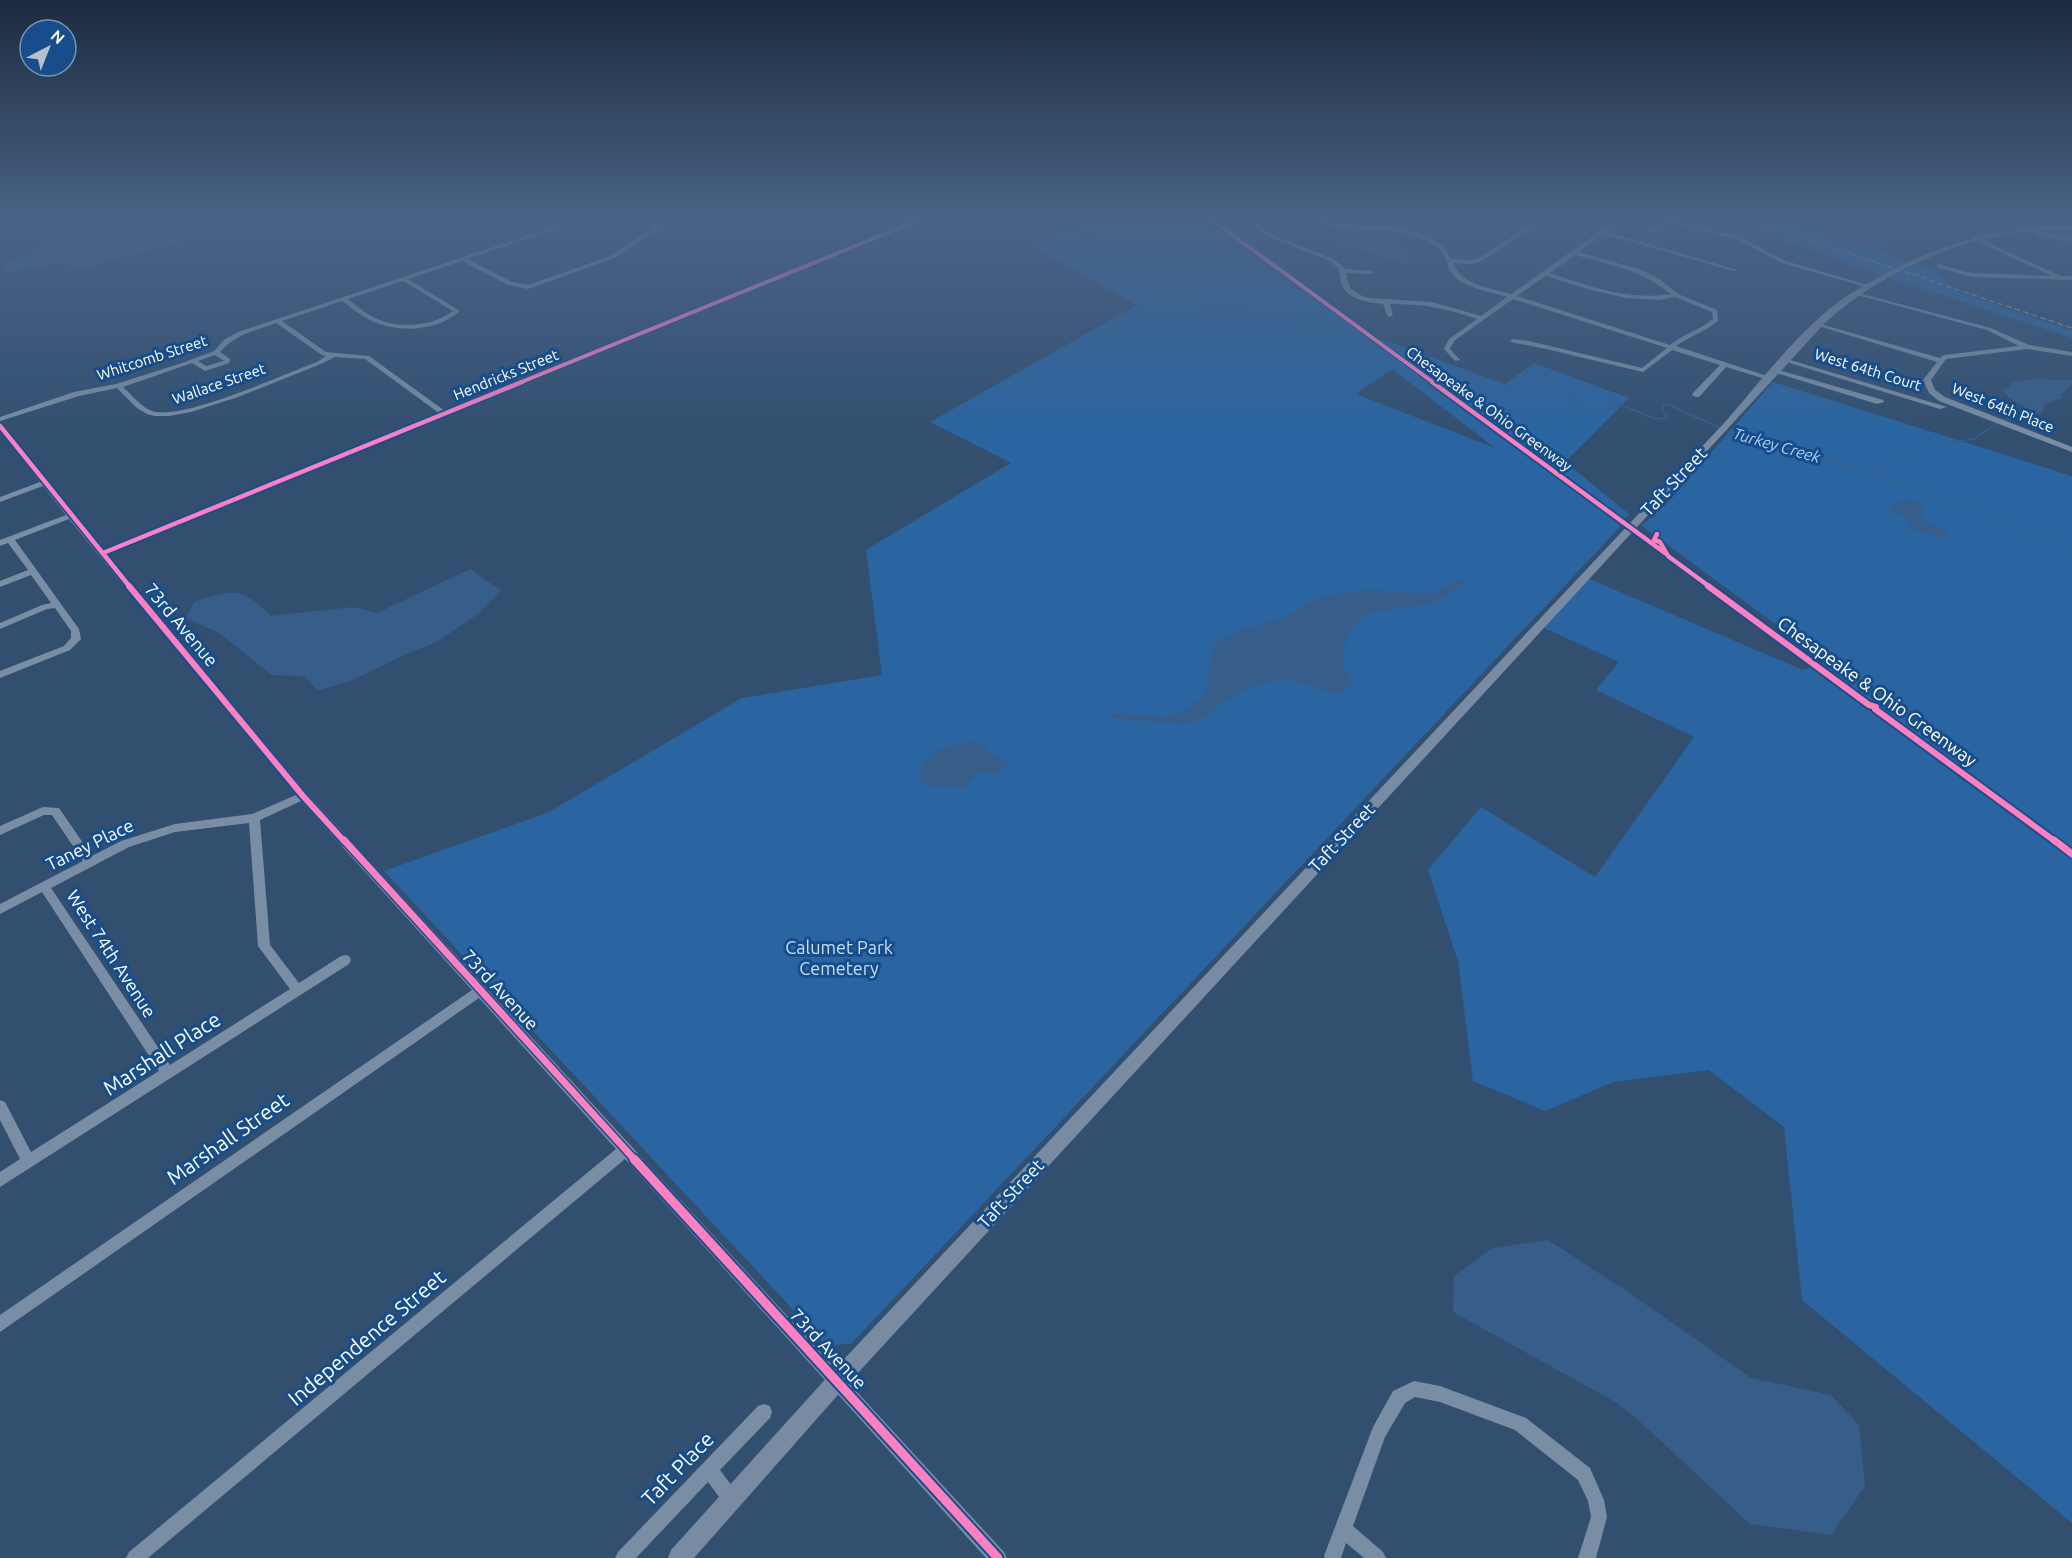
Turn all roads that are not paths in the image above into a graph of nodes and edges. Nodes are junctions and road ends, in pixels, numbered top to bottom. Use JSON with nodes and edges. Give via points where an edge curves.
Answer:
{"nodes":[{"id":1,"x":1432,"y":292,"type":"dead end"},
{"id":2,"x":362,"y":293,"type":"edge"},
{"id":3,"x":427,"y":293,"type":"edge"},
{"id":4,"x":741,"y":293,"type":"edge"},
{"id":5,"x":1353,"y":293,"type":"edge"},
{"id":6,"x":1503,"y":293,"type":"edge"},
{"id":7,"x":1517,"y":293,"type":"edge"},
{"id":8,"x":1612,"y":293,"type":"edge"},
{"id":9,"x":1673,"y":293,"type":"edge"},
{"id":10,"x":1856,"y":293,"type":"joint"},
{"id":11,"x":1676,"y":295,"type":"junction"},
{"id":12,"x":1512,"y":296,"type":"junction"},
{"id":13,"x":343,"y":299,"type":"junction"},
{"id":14,"x":1386,"y":302,"type":"junction"},
{"id":15,"x":1430,"y":303,"type":"junction"},
{"id":16,"x":1390,"y":316,"type":"dead end"},
{"id":17,"x":1482,"y":318,"type":"junction"},
{"id":18,"x":277,"y":321,"type":"junction"},
{"id":19,"x":1820,"y":323,"type":"junction"},
{"id":20,"x":1513,"y":341,"type":"dead end"},
{"id":21,"x":1673,"y":347,"type":"junction"},
{"id":22,"x":2026,"y":347,"type":"junction"},
{"id":23,"x":216,"y":352,"type":"junction"},
{"id":24,"x":2072,"y":354,"type":"edge"},
{"id":25,"x":333,"y":355,"type":"junction"},
{"id":26,"x":1943,"y":359,"type":"junction"},
{"id":27,"x":1456,"y":360,"type":"dead end"},
{"id":28,"x":1785,"y":360,"type":"junction"},
{"id":29,"x":193,"y":361,"type":"junction"},
{"id":30,"x":1725,"y":364,"type":"junction"},
{"id":31,"x":1772,"y":374,"type":"junction"},
{"id":32,"x":118,"y":386,"type":"junction"},
{"id":33,"x":1696,"y":395,"type":"dead end"},
{"id":34,"x":1880,"y":402,"type":"dead end"},
{"id":35,"x":1943,"y":407,"type":"dead end"},
{"id":36,"x":444,"y":414,"type":"junction"},
{"id":37,"x":0,"y":419,"type":"edge"},
{"id":38,"x":0,"y":426,"type":"edge"},
{"id":39,"x":2072,"y":441,"type":"edge"},
{"id":40,"x":2061,"y":446,"type":"junction"},
{"id":41,"x":2072,"y":450,"type":"edge"},
{"id":42,"x":45,"y":483,"type":"junction"},
{"id":43,"x":0,"y":500,"type":"edge"},
{"id":44,"x":71,"y":516,"type":"junction"},
{"id":45,"x":10,"y":538,"type":"junction"},
{"id":46,"x":0,"y":543,"type":"edge"},
{"id":47,"x":103,"y":553,"type":"junction"},
{"id":48,"x":33,"y":571,"type":"junction"},
{"id":49,"x":0,"y":584,"type":"edge"},
{"id":50,"x":57,"y":605,"type":"junction"},
{"id":51,"x":0,"y":626,"type":"edge"},
{"id":52,"x":0,"y":675,"type":"edge"},
{"id":53,"x":303,"y":796,"type":"junction"},
{"id":54,"x":254,"y":818,"type":"junction"},
{"id":55,"x":0,"y":831,"type":"edge"},
{"id":56,"x":90,"y":862,"type":"junction"},
{"id":57,"x":45,"y":886,"type":"junction"},
{"id":58,"x":0,"y":909,"type":"edge"},
{"id":59,"x":345,"y":960,"type":"dead end"},
{"id":60,"x":298,"y":990,"type":"junction"},
{"id":61,"x":481,"y":990,"type":"junction"},
{"id":62,"x":168,"y":1073,"type":"junction"},
{"id":63,"x":0,"y":1106,"type":"edge"},
{"id":64,"x":626,"y":1149,"type":"junction"},
{"id":65,"x":29,"y":1162,"type":"junction"},
{"id":66,"x":0,"y":1180,"type":"edge"},
{"id":67,"x":0,"y":1323,"type":"edge"},
{"id":68,"x":837,"y":1381,"type":"junction"},
{"id":69,"x":764,"y":1412,"type":"dead end"},
{"id":70,"x":709,"y":1470,"type":"junction"},
{"id":71,"x":731,"y":1499,"type":"junction"},
{"id":72,"x":1343,"y":1529,"type":"junction"},
{"id":73,"x":1333,"y":1556,"type":"dead end"},
{"id":74,"x":135,"y":1558,"type":"edge"},
{"id":75,"x":624,"y":1558,"type":"edge"},
{"id":76,"x":679,"y":1558,"type":"edge"},
{"id":77,"x":998,"y":1558,"type":"edge"},
{"id":78,"x":1377,"y":1558,"type":"edge"},
{"id":79,"x":1587,"y":1558,"type":"edge"}],
"edges":[{"from":1,"to":15,"type":"street"},
{"from":2,"to":13,"type":"street","name":"Whitcomb Street"},
{"from":3,"to":13,"type":"street","via":[[457,311],[426,324],[405,326],[377,321]]},
{"from":4,"to":36,"type":"street","name":"Hendricks Street"},
{"from":5,"to":14,"type":"street"},
{"from":6,"to":12,"type":"street"},
{"from":7,"to":12,"type":"street"},
{"from":8,"to":11,"type":"street","via":[[1654,300]]},
{"from":9,"to":11,"type":"street"},
{"from":10,"to":19,"type":"main road","name":"Taft Street"},
{"from":10,"to":22,"type":"street","via":[[1989,329]]},
{"from":11,"to":21,"type":"street","via":[[1715,311],[1717,317],[1710,326],[1688,335]]},
{"from":12,"to":17,"type":"street"},
{"from":12,"to":21,"type":"street"},
{"from":13,"to":18,"type":"street","name":"Whitcomb Street"},
{"from":14,"to":15,"type":"street"},
{"from":14,"to":16,"type":"street"},
{"from":15,"to":17,"type":"street"},
{"from":17,"to":27,"type":"street","via":[[1448,345]]},
{"from":18,"to":23,"type":"street","name":"Whitcomb Street","via":[[240,333]]},
{"from":18,"to":25,"type":"street","via":[[324,354]]},
{"from":19,"to":26,"type":"street"},
{"from":19,"to":28,"type":"main road","name":"Taft Street"},
{"from":20,"to":21,"type":"street","via":[[1545,345],[1643,370]]},
{"from":21,"to":30,"type":"street"},
{"from":22,"to":24,"type":"street"},
{"from":22,"to":26,"type":"street"},
{"from":23,"to":29,"type":"street","name":"Whitcomb Street"},
{"from":23,"to":29,"type":"street","via":[[227,362],[205,369]]},
{"from":25,"to":32,"type":"street","name":"Wallace Street","via":[[309,367],[172,414],[147,411]]},
{"from":25,"to":36,"type":"street","via":[[367,357]]},
{"from":26,"to":40,"type":"street","name":"West 64th Place","via":[[1928,377],[1928,385],[1942,399]]},
{"from":28,"to":31,"type":"main road","name":"Taft Street"},
{"from":28,"to":35,"type":"street","name":"West 64th Court"},
{"from":29,"to":32,"type":"street","name":"Whitcomb Street"},
{"from":30,"to":31,"type":"street"},
{"from":30,"to":33,"type":"street"},
{"from":31,"to":34,"type":"street"},
{"from":31,"to":68,"type":"main road","name":"Taft Street"},
{"from":32,"to":37,"type":"street","name":"Whitcomb Street","via":[[77,394]]},
{"from":36,"to":47,"type":"street","name":"Hendricks Street"},
{"from":38,"to":42,"type":"street","name":"73rd Avenue"},
{"from":39,"to":40,"type":"street"},
{"from":40,"to":41,"type":"street","name":"West 64th Place"},
{"from":42,"to":43,"type":"street"},
{"from":42,"to":44,"type":"street","name":"73rd Avenue"},
{"from":44,"to":45,"type":"street"},
{"from":44,"to":47,"type":"street","name":"73rd Avenue"},
{"from":45,"to":46,"type":"street"},
{"from":45,"to":48,"type":"street"},
{"from":47,"to":53,"type":"street","name":"73rd Avenue"},
{"from":48,"to":49,"type":"street"},
{"from":48,"to":50,"type":"street"},
{"from":50,"to":51,"type":"street"},
{"from":50,"to":52,"type":"street","via":[[76,631],[76,639],[67,648]]},
{"from":53,"to":54,"type":"street","name":"Taney Place"},
{"from":53,"to":61,"type":"street","name":"73rd Avenue"},
{"from":54,"to":56,"type":"street","name":"Taney Place","via":[[160,832]]},
{"from":54,"to":60,"type":"street","via":[[264,946]]},
{"from":55,"to":56,"type":"street","via":[[50,810],[58,813]]},
{"from":56,"to":57,"type":"street","name":"Taney Place"},
{"from":57,"to":58,"type":"street","name":"Taney Place"},
{"from":57,"to":62,"type":"street","name":"West 74th Avenue"},
{"from":59,"to":60,"type":"street","name":"Marshall Place"},
{"from":60,"to":62,"type":"street","name":"Marshall Place"},
{"from":61,"to":64,"type":"street","name":"73rd Avenue"},
{"from":61,"to":67,"type":"street","name":"Marshall Street"},
{"from":62,"to":65,"type":"street","name":"Marshall Place"},
{"from":63,"to":65,"type":"street"},
{"from":64,"to":68,"type":"street","name":"73rd Avenue"},
{"from":64,"to":74,"type":"street","name":"Independence Street"},
{"from":65,"to":66,"type":"street","name":"Marshall Place"},
{"from":68,"to":71,"type":"main road","name":"Taft Street"},
{"from":68,"to":77,"type":"street","name":"73rd Avenue"},
{"from":69,"to":70,"type":"street","name":"Taft Place"},
{"from":70,"to":71,"type":"street"},
{"from":70,"to":75,"type":"street","name":"Taft Place"},
{"from":71,"to":76,"type":"main road","name":"Taft Street"},
{"from":72,"to":73,"type":"street"},
{"from":72,"to":78,"type":"street"},
{"from":72,"to":79,"type":"street","via":[[1379,1433],[1399,1397],[1414,1389],[1440,1394],[1520,1424],[1584,1474],[1599,1518]]}]}
